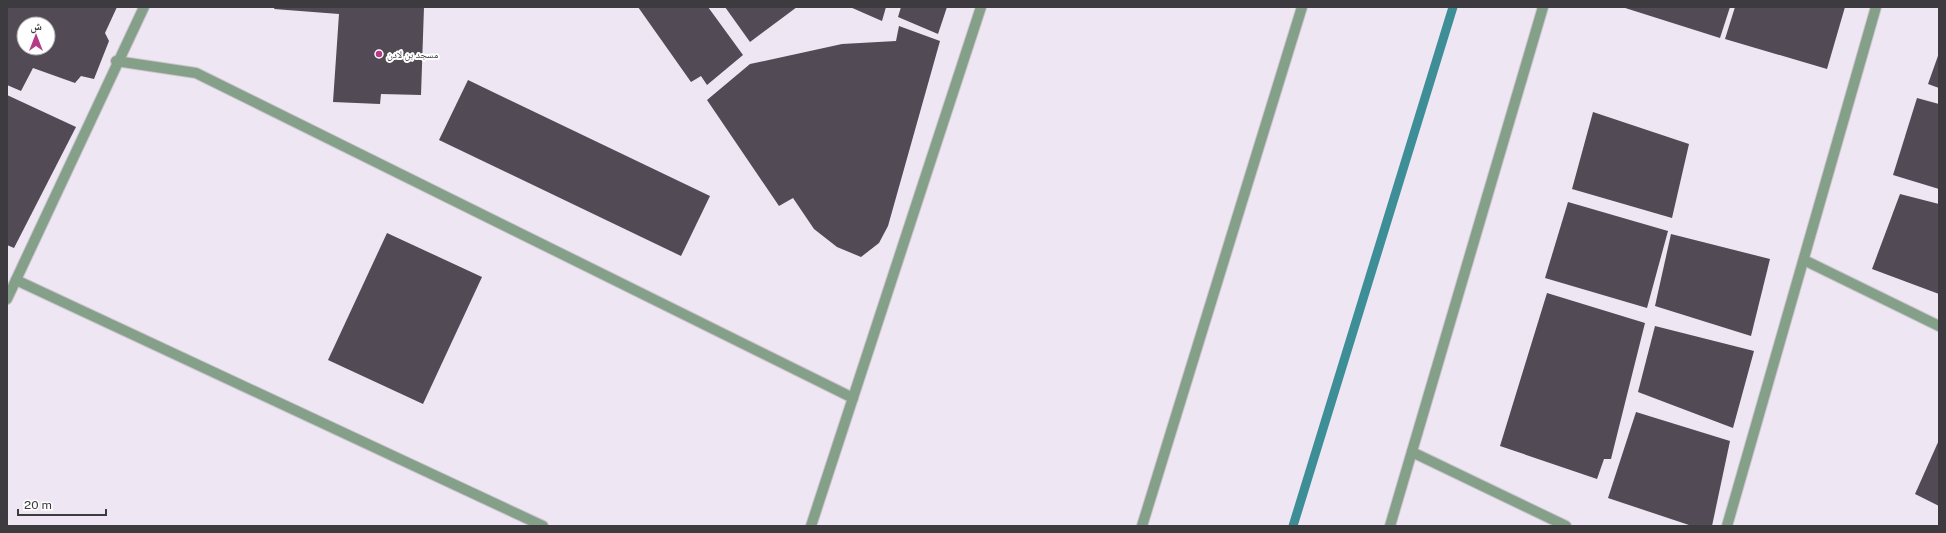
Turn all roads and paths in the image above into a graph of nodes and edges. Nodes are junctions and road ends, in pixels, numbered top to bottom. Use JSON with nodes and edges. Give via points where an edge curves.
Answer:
{"nodes":[{"id":1,"x":144,"y":7,"type":"edge"},
{"id":2,"x":981,"y":7,"type":"edge"},
{"id":3,"x":1302,"y":7,"type":"edge"},
{"id":4,"x":1543,"y":7,"type":"edge"},
{"id":5,"x":1876,"y":7,"type":"edge"},
{"id":6,"x":117,"y":60,"type":"junction"},
{"id":7,"x":1804,"y":260,"type":"junction"},
{"id":8,"x":16,"y":280,"type":"junction"},
{"id":9,"x":7,"y":299,"type":"edge"},
{"id":10,"x":1939,"y":326,"type":"edge"},
{"id":11,"x":853,"y":398,"type":"junction"},
{"id":12,"x":1412,"y":452,"type":"junction"},
{"id":13,"x":543,"y":526,"type":"edge"},
{"id":14,"x":811,"y":526,"type":"edge"},
{"id":15,"x":1142,"y":526,"type":"edge"},
{"id":16,"x":1390,"y":526,"type":"edge"},
{"id":17,"x":1566,"y":526,"type":"edge"},
{"id":18,"x":1727,"y":526,"type":"edge"}],
"edges":[{"from":1,"to":6,"type":"street"},
{"from":2,"to":11,"type":"street"},
{"from":3,"to":15,"type":"street"},
{"from":4,"to":12,"type":"street"},
{"from":5,"to":7,"type":"street"},
{"from":6,"to":8,"type":"street"},
{"from":6,"to":11,"type":"street","via":[[196,73]]},
{"from":7,"to":10,"type":"street"},
{"from":7,"to":18,"type":"street"},
{"from":8,"to":9,"type":"street"},
{"from":8,"to":13,"type":"street"},
{"from":11,"to":14,"type":"street"},
{"from":12,"to":16,"type":"street"},
{"from":12,"to":17,"type":"street"}]}
